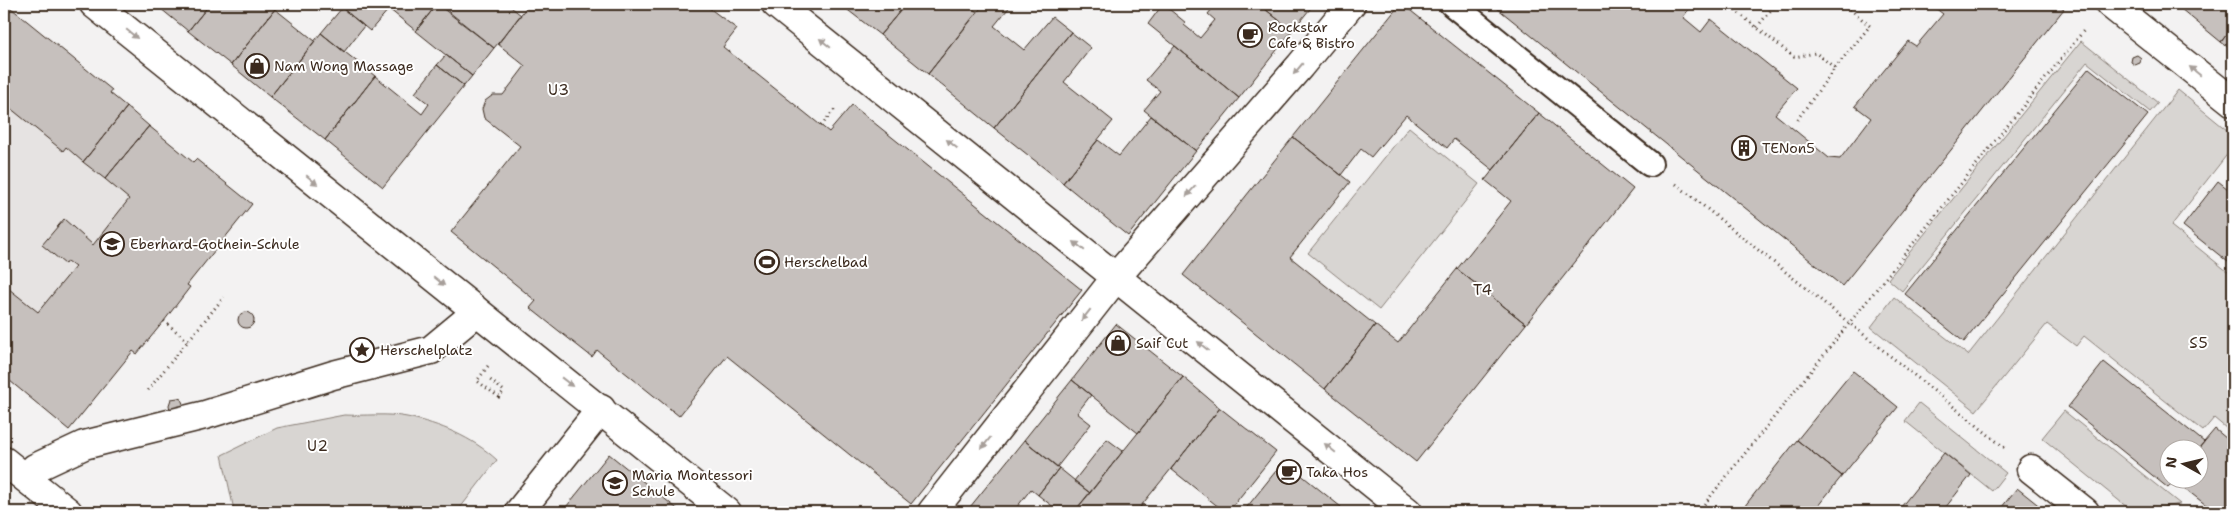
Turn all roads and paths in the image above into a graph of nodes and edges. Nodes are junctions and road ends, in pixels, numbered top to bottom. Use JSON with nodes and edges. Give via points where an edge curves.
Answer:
{"nodes":[{"id":1,"x":94,"y":4,"type":"edge"},
{"id":2,"x":776,"y":4,"type":"edge"},
{"id":3,"x":1351,"y":4,"type":"edge"},
{"id":4,"x":1452,"y":4,"type":"edge"},
{"id":5,"x":1727,"y":4,"type":"edge"},
{"id":6,"x":1776,"y":4,"type":"edge"},
{"id":7,"x":1844,"y":4,"type":"edge"},
{"id":8,"x":2110,"y":4,"type":"edge"},
{"id":9,"x":2090,"y":22,"type":"dead end"},
{"id":10,"x":1757,"y":28,"type":"junction"},
{"id":11,"x":1835,"y":68,"type":"junction"},
{"id":12,"x":2233,"y":102,"type":"edge"},
{"id":13,"x":835,"y":109,"type":"dead end"},
{"id":14,"x":1797,"y":120,"type":"dead end"},
{"id":15,"x":821,"y":126,"type":"dead end"},
{"id":16,"x":1650,"y":164,"type":"joint"},
{"id":17,"x":1117,"y":276,"type":"junction"},
{"id":18,"x":224,"y":297,"type":"dead end"},
{"id":19,"x":474,"y":309,"type":"junction"},
{"id":20,"x":164,"y":321,"type":"dead end"},
{"id":21,"x":1848,"y":323,"type":"junction"},
{"id":22,"x":188,"y":341,"type":"junction"},
{"id":23,"x":490,"y":380,"type":"dead end"},
{"id":24,"x":484,"y":386,"type":"dead end"},
{"id":25,"x":148,"y":390,"type":"dead end"},
{"id":26,"x":601,"y":409,"type":"junction"},
{"id":27,"x":4,"y":461,"type":"edge"},
{"id":28,"x":35,"y":468,"type":"dead end"},
{"id":29,"x":2031,"y":469,"type":"joint"},
{"id":30,"x":68,"y":512,"type":"edge"},
{"id":31,"x":519,"y":512,"type":"edge"},
{"id":32,"x":727,"y":512,"type":"edge"},
{"id":33,"x":932,"y":512,"type":"edge"},
{"id":34,"x":1408,"y":512,"type":"edge"},
{"id":35,"x":1698,"y":512,"type":"edge"},
{"id":36,"x":2085,"y":512,"type":"edge"},
{"id":37,"x":2167,"y":512,"type":"edge"},
{"id":38,"x":2173,"y":512,"type":"edge"}],
"edges":[{"from":1,"to":19,"type":"street","one_way":true},
{"from":17,"to":2,"type":"street","one_way":true},
{"from":3,"to":17,"type":"street","one_way":true},
{"from":4,"to":16,"type":"lane"},
{"from":5,"to":10,"type":"path"},
{"from":6,"to":10,"type":"path"},
{"from":7,"to":11,"type":"path","via":[[1870,26]]},
{"from":12,"to":8,"type":"street","one_way":true},
{"from":9,"to":21,"type":"path"},
{"from":10,"to":11,"type":"path","via":[[1794,57],[1816,53]]},
{"from":11,"to":14,"type":"path"},
{"from":13,"to":15,"type":"path"},
{"from":16,"to":21,"type":"path"},
{"from":17,"to":33,"type":"street","one_way":true},
{"from":34,"to":17,"type":"street","one_way":true},
{"from":18,"to":22,"type":"path"},
{"from":19,"to":26,"type":"street","one_way":true},
{"from":19,"to":28,"type":"street","via":[[466,321],[431,350],[333,375],[205,415],[84,445]]},
{"from":20,"to":22,"type":"path"},
{"from":21,"to":29,"type":"path"},
{"from":21,"to":35,"type":"path"},
{"from":22,"to":25,"type":"path"},
{"from":23,"to":24,"type":"path","via":[[504,391],[499,397]]},
{"from":26,"to":31,"type":"street"},
{"from":26,"to":32,"type":"street"},
{"from":27,"to":30,"type":"street"},
{"from":29,"to":36,"type":"street"},
{"from":37,"to":38,"type":"path"}]}
